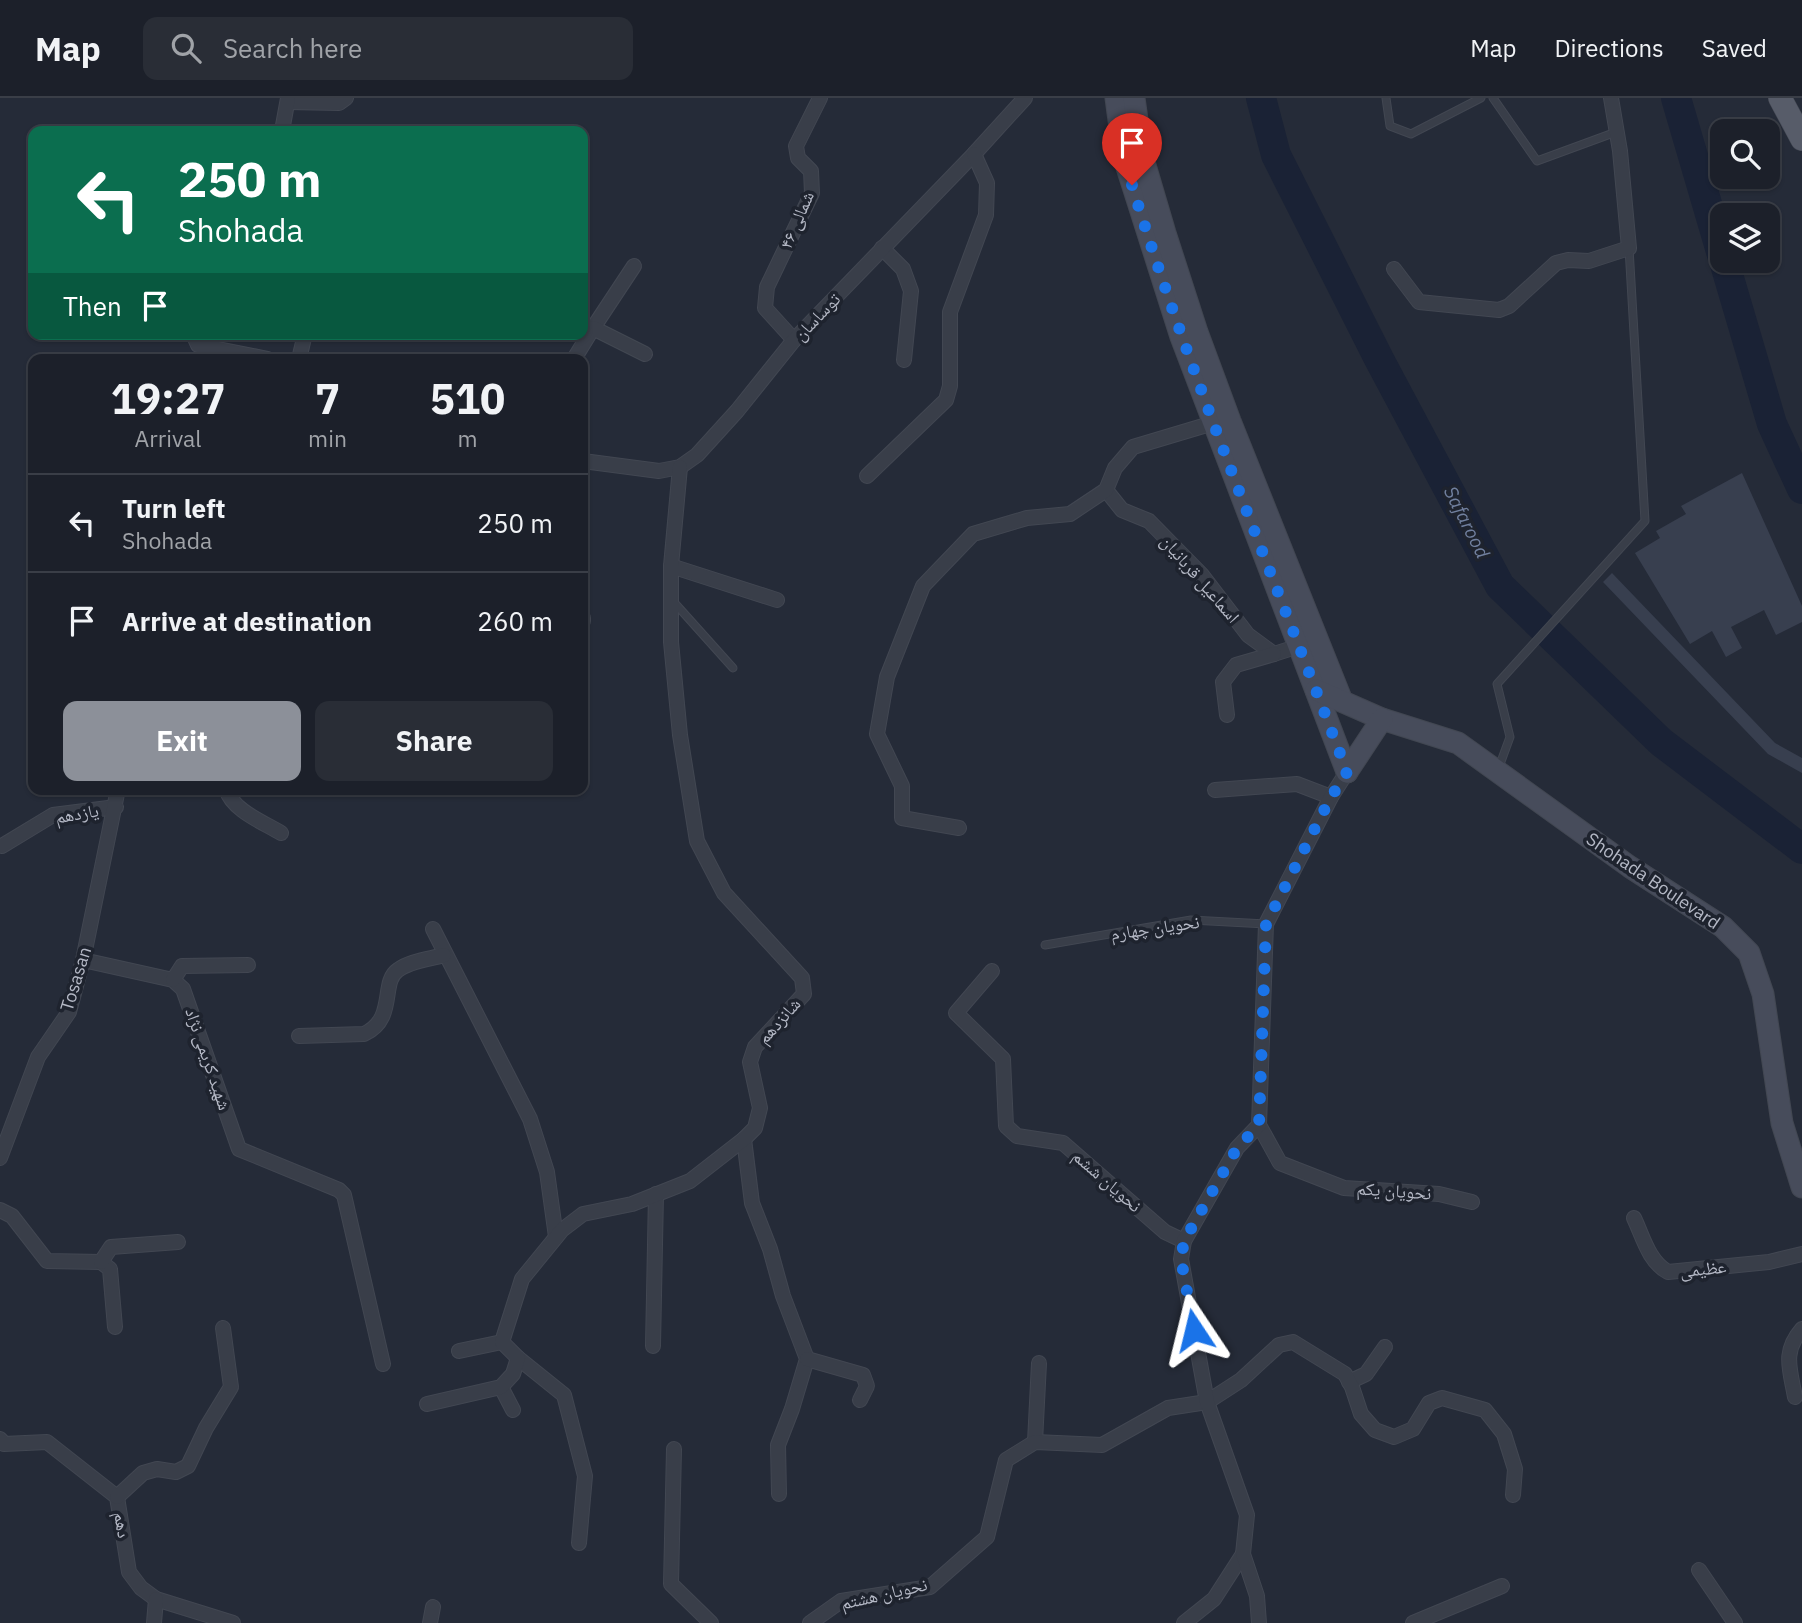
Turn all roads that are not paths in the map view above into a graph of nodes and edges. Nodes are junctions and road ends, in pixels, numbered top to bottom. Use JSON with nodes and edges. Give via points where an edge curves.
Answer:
{"nodes":[{"id":1,"x":346,"y":98,"type":"edge"},
{"id":2,"x":820,"y":98,"type":"edge"},
{"id":3,"x":1025,"y":98,"type":"edge"},
{"id":4,"x":1116,"y":98,"type":"edge"},
{"id":5,"x":1134,"y":98,"type":"edge"},
{"id":6,"x":1386,"y":98,"type":"edge"},
{"id":7,"x":1481,"y":98,"type":"edge"},
{"id":8,"x":1493,"y":98,"type":"edge"},
{"id":9,"x":1611,"y":98,"type":"edge"},
{"id":10,"x":1780,"y":98,"type":"edge"},
{"id":11,"x":288,"y":100,"type":"edge"},
{"id":12,"x":283,"y":126,"type":"edge"},
{"id":13,"x":1617,"y":132,"type":"junction"},
{"id":14,"x":1802,"y":139,"type":"edge"},
{"id":15,"x":974,"y":154,"type":"junction"},
{"id":16,"x":883,"y":248,"type":"junction"},
{"id":17,"x":1629,"y":248,"type":"junction"},
{"id":18,"x":634,"y":266,"type":"dead end"},
{"id":19,"x":1394,"y":269,"type":"dead end"},
{"id":20,"x":593,"y":328,"type":"junction"},
{"id":21,"x":588,"y":336,"type":"edge"},
{"id":22,"x":196,"y":340,"type":"edge"},
{"id":23,"x":794,"y":340,"type":"junction"},
{"id":24,"x":243,"y":354,"type":"edge"},
{"id":25,"x":645,"y":354,"type":"dead end"},
{"id":26,"x":904,"y":360,"type":"dead end"},
{"id":27,"x":1221,"y":421,"type":"junction"},
{"id":28,"x":588,"y":462,"type":"edge"},
{"id":29,"x":680,"y":467,"type":"junction"},
{"id":30,"x":867,"y":476,"type":"dead end"},
{"id":31,"x":1107,"y":490,"type":"junction"},
{"id":32,"x":671,"y":566,"type":"junction"},
{"id":33,"x":671,"y":600,"type":"junction"},
{"id":34,"x":777,"y":600,"type":"dead end"},
{"id":35,"x":1299,"y":646,"type":"junction"},
{"id":36,"x":1274,"y":654,"type":"junction"},
{"id":37,"x":733,"y":668,"type":"dead end"},
{"id":38,"x":1316,"y":690,"type":"junction"},
{"id":39,"x":1342,"y":701,"type":"junction"},
{"id":40,"x":1227,"y":715,"type":"dead end"},
{"id":41,"x":1382,"y":719,"type":"junction"},
{"id":42,"x":1497,"y":771,"type":"junction"},
{"id":43,"x":1347,"y":772,"type":"junction"},
{"id":44,"x":1215,"y":790,"type":"dead end"},
{"id":45,"x":117,"y":795,"type":"edge"},
{"id":46,"x":228,"y":795,"type":"edge"},
{"id":47,"x":1331,"y":797,"type":"junction"},
{"id":48,"x":116,"y":807,"type":"junction"},
{"id":49,"x":959,"y":828,"type":"dead end"},
{"id":50,"x":281,"y":833,"type":"dead end"},
{"id":51,"x":2,"y":846,"type":"dead end"},
{"id":52,"x":1266,"y":924,"type":"junction"},
{"id":53,"x":433,"y":929,"type":"dead end"},
{"id":54,"x":1045,"y":945,"type":"dead end"},
{"id":55,"x":444,"y":955,"type":"junction"},
{"id":56,"x":83,"y":960,"type":"junction"},
{"id":57,"x":248,"y":965,"type":"dead end"},
{"id":58,"x":992,"y":971,"type":"dead end"},
{"id":59,"x":173,"y":980,"type":"junction"},
{"id":60,"x":299,"y":1036,"type":"dead end"},
{"id":61,"x":1259,"y":1125,"type":"junction"},
{"id":62,"x":744,"y":1139,"type":"junction"},
{"id":63,"x":0,"y":1158,"type":"edge"},
{"id":64,"x":1802,"y":1187,"type":"edge"},
{"id":65,"x":656,"y":1194,"type":"junction"},
{"id":66,"x":1472,"y":1202,"type":"dead end"},
{"id":67,"x":0,"y":1210,"type":"edge"},
{"id":68,"x":1634,"y":1218,"type":"dead end"},
{"id":69,"x":556,"y":1237,"type":"junction"},
{"id":70,"x":1184,"y":1241,"type":"junction"},
{"id":71,"x":178,"y":1242,"type":"dead end"},
{"id":72,"x":1802,"y":1254,"type":"edge"},
{"id":73,"x":101,"y":1262,"type":"junction"},
{"id":74,"x":115,"y":1327,"type":"dead end"},
{"id":75,"x":223,"y":1328,"type":"dead end"},
{"id":76,"x":1802,"y":1329,"type":"edge"},
{"id":77,"x":502,"y":1342,"type":"junction"},
{"id":78,"x":653,"y":1346,"type":"dead end"},
{"id":79,"x":1385,"y":1347,"type":"dead end"},
{"id":80,"x":459,"y":1351,"type":"dead end"},
{"id":81,"x":518,"y":1357,"type":"junction"},
{"id":82,"x":807,"y":1359,"type":"junction"},
{"id":83,"x":1039,"y":1363,"type":"dead end"},
{"id":84,"x":383,"y":1364,"type":"dead end"},
{"id":85,"x":1349,"y":1382,"type":"junction"},
{"id":86,"x":501,"y":1387,"type":"junction"},
{"id":87,"x":1795,"y":1396,"type":"dead end"},
{"id":88,"x":860,"y":1400,"type":"dead end"},
{"id":89,"x":1208,"y":1402,"type":"junction"},
{"id":90,"x":427,"y":1404,"type":"dead end"},
{"id":91,"x":513,"y":1410,"type":"dead end"},
{"id":92,"x":1035,"y":1442,"type":"junction"},
{"id":93,"x":1,"y":1447,"type":"edge"},
{"id":94,"x":674,"y":1449,"type":"dead end"},
{"id":95,"x":779,"y":1494,"type":"dead end"},
{"id":96,"x":1513,"y":1495,"type":"dead end"},
{"id":97,"x":117,"y":1497,"type":"junction"},
{"id":98,"x":579,"y":1543,"type":"dead end"},
{"id":99,"x":1243,"y":1554,"type":"junction"},
{"id":100,"x":1699,"y":1570,"type":"dead end"},
{"id":101,"x":1502,"y":1586,"type":"dead end"},
{"id":102,"x":156,"y":1599,"type":"junction"},
{"id":103,"x":433,"y":1607,"type":"dead end"},
{"id":104,"x":1433,"y":1619,"type":"edge"},
{"id":105,"x":154,"y":1623,"type":"edge"},
{"id":106,"x":233,"y":1623,"type":"edge"},
{"id":107,"x":430,"y":1623,"type":"edge"},
{"id":108,"x":711,"y":1623,"type":"edge"},
{"id":109,"x":810,"y":1623,"type":"edge"},
{"id":110,"x":1184,"y":1623,"type":"edge"},
{"id":111,"x":1259,"y":1623,"type":"edge"},
{"id":112,"x":1413,"y":1623,"type":"edge"},
{"id":113,"x":1735,"y":1623,"type":"edge"}],
"edges":[{"from":1,"to":11,"type":"street","via":[[339,103]]},
{"from":2,"to":23,"type":"street","name":"شمالی ۴۶","via":[[796,146],[798,158],[811,171],[813,192],[767,287],[765,308]]},
{"from":3,"to":15,"type":"street","name":"توساسان"},
{"from":4,"to":27,"type":"main road","via":[[1124,158],[1148,239]]},
{"from":5,"to":27,"type":"main road","via":[[1142,155]]},
{"from":6,"to":7,"type":"lane","via":[[1390,127],[1411,134]]},
{"from":8,"to":13,"type":"lane","via":[[1537,161]]},
{"from":9,"to":13,"type":"street"},
{"from":10,"to":14,"type":"main road"},
{"from":11,"to":12,"type":"street"},
{"from":13,"to":17,"type":"street"},
{"from":15,"to":16,"type":"street","name":"توساسان"},
{"from":15,"to":30,"type":"street","via":[[987,183],[986,215],[950,312],[946,400]]},
{"from":16,"to":23,"type":"street","name":"توساسان"},
{"from":16,"to":26,"type":"street","via":[[903,269],[911,291]]},
{"from":17,"to":19,"type":"street","via":[[1589,261],[1556,263],[1499,310],[1419,302]]},
{"from":17,"to":42,"type":"lane","via":[[1645,521],[1497,684],[1510,737]]},
{"from":18,"to":20,"type":"street"},
{"from":20,"to":21,"type":"street"},
{"from":20,"to":25,"type":"street"},
{"from":22,"to":24,"type":"street","via":[[198,345]]},
{"from":23,"to":29,"type":"street","name":"توساسان","via":[[737,411]]},
{"from":27,"to":31,"type":"street","via":[[1133,447],[1115,468]]},
{"from":27,"to":35,"type":"main road"},
{"from":27,"to":39,"type":"main road"},
{"from":28,"to":29,"type":"street","via":[[659,471]]},
{"from":29,"to":32,"type":"street","name":"شانزدهم"},
{"from":31,"to":36,"type":"street","name":"اسماعیل قربانیان","via":[[1122,510],[1149,521],[1202,575],[1248,635]]},
{"from":31,"to":49,"type":"street","via":[[1070,514],[1027,518],[973,534],[923,586],[887,677],[877,734],[902,786],[902,818]]},
{"from":32,"to":33,"type":"street","name":"شانزدهم"},
{"from":32,"to":34,"type":"street"},
{"from":33,"to":37,"type":"lane"},
{"from":33,"to":62,"type":"street","name":"شانزدهم","via":[[680,735],[697,841],[724,892],[802,978],[804,994],[755,1047],[750,1062],[760,1108],[755,1128]]},
{"from":35,"to":36,"type":"street"},
{"from":35,"to":38,"type":"main road"},
{"from":36,"to":40,"type":"street","via":[[1236,664],[1223,682]]},
{"from":38,"to":39,"type":"main road","name":"Shohada Boulevard"},
{"from":38,"to":43,"type":"main road"},
{"from":39,"to":41,"type":"main road","name":"Shohada Boulevard"},
{"from":41,"to":42,"type":"main road","name":"Shohada Boulevard","via":[[1458,743]]},
{"from":41,"to":43,"type":"main road"},
{"from":42,"to":64,"type":"main road","name":"Shohada Boulevard","via":[[1723,927],[1749,953],[1763,994],[1782,1124]]},
{"from":43,"to":47,"type":"street"},
{"from":44,"to":47,"type":"street","via":[[1297,784]]},
{"from":45,"to":48,"type":"street","name":"Tosasan"},
{"from":46,"to":50,"type":"street","via":[[248,814]]},
{"from":47,"to":52,"type":"street"},
{"from":48,"to":51,"type":"street","name":"یازدهم","via":[[53,815]]},
{"from":48,"to":56,"type":"street","name":"Tosasan"},
{"from":52,"to":54,"type":"lane","name":"نحویان چهارم","via":[[1191,920]]},
{"from":52,"to":61,"type":"street"},
{"from":53,"to":55,"type":"street"},
{"from":55,"to":60,"type":"street","via":[[399,968],[393,974],[380,1024],[374,1030]]},
{"from":55,"to":69,"type":"street","via":[[530,1119],[547,1172]]},
{"from":56,"to":59,"type":"street"},
{"from":56,"to":63,"type":"street","name":"Tosasan","via":[[69,1012],[38,1057]]},
{"from":57,"to":59,"type":"street","via":[[181,966]]},
{"from":58,"to":70,"type":"street","name":"نحویان ششم","via":[[956,1013],[1003,1059],[1006,1126],[1017,1136],[1063,1143],[1165,1233]]},
{"from":59,"to":84,"type":"street","name":"شهید کریمی نژاد","via":[[183,989],[239,1149],[344,1195]]},
{"from":61,"to":66,"type":"street","name":"نحویان یکم","via":[[1280,1163],[1344,1188],[1439,1194]]},
{"from":61,"to":70,"type":"street","via":[[1237,1148]]},
{"from":62,"to":65,"type":"street","name":"شانزدهم","via":[[690,1181]]},
{"from":62,"to":82,"type":"street","via":[[752,1203]]},
{"from":65,"to":69,"type":"street","name":"شانزدهم","via":[[583,1214]]},
{"from":65,"to":78,"type":"street"},
{"from":67,"to":73,"type":"street","via":[[12,1216],[47,1261]]},
{"from":68,"to":72,"type":"street","name":"عظیمی","via":[[1654,1260],[1668,1272],[1769,1262]]},
{"from":69,"to":77,"type":"street","name":"شانزدهم","via":[[522,1279]]},
{"from":70,"to":89,"type":"street","via":[[1181,1259]]},
{"from":71,"to":73,"type":"street","via":[[111,1247]]},
{"from":73,"to":74,"type":"street","via":[[110,1269]]},
{"from":75,"to":97,"type":"street","via":[[231,1387],[188,1466],[176,1472],[157,1469],[144,1473]]},
{"from":76,"to":87,"type":"street","via":[[1789,1346]]},
{"from":77,"to":80,"type":"street"},
{"from":77,"to":81,"type":"street"},
{"from":79,"to":85,"type":"street","via":[[1366,1374]]},
{"from":81,"to":86,"type":"street","via":[[513,1374]]},
{"from":81,"to":98,"type":"street","via":[[564,1395],[585,1476]]},
{"from":82,"to":88,"type":"street","via":[[863,1375],[867,1385]]},
{"from":82,"to":95,"type":"street","via":[[778,1445]]},
{"from":83,"to":92,"type":"street"},
{"from":85,"to":89,"type":"street","via":[[1345,1374],[1293,1342],[1279,1345],[1241,1380]]},
{"from":85,"to":96,"type":"street","via":[[1361,1414],[1375,1430],[1394,1437],[1413,1430],[1429,1403],[1442,1398],[1485,1410],[1504,1434],[1515,1469]]},
{"from":86,"to":90,"type":"street"},
{"from":86,"to":91,"type":"street"},
{"from":89,"to":92,"type":"street","via":[[1168,1408],[1102,1445]]},
{"from":89,"to":99,"type":"street","via":[[1247,1515]]},
{"from":92,"to":109,"type":"street","name":"نحویان هشتم","via":[[1006,1460],[987,1537],[930,1587],[841,1601]]},
{"from":93,"to":97,"type":"street","name":"دهم","via":[[47,1443]]},
{"from":94,"to":108,"type":"street","via":[[671,1584]]},
{"from":97,"to":102,"type":"street","name":"دهم","via":[[129,1572]]},
{"from":99,"to":110,"type":"street","via":[[1214,1599]]},
{"from":99,"to":111,"type":"street","via":[[1257,1596]]},
{"from":100,"to":113,"type":"street"},
{"from":101,"to":104,"type":"street"},
{"from":102,"to":105,"type":"street"},
{"from":102,"to":106,"type":"street","name":"دهم"},
{"from":103,"to":107,"type":"street"},
{"from":104,"to":112,"type":"street"}]}
